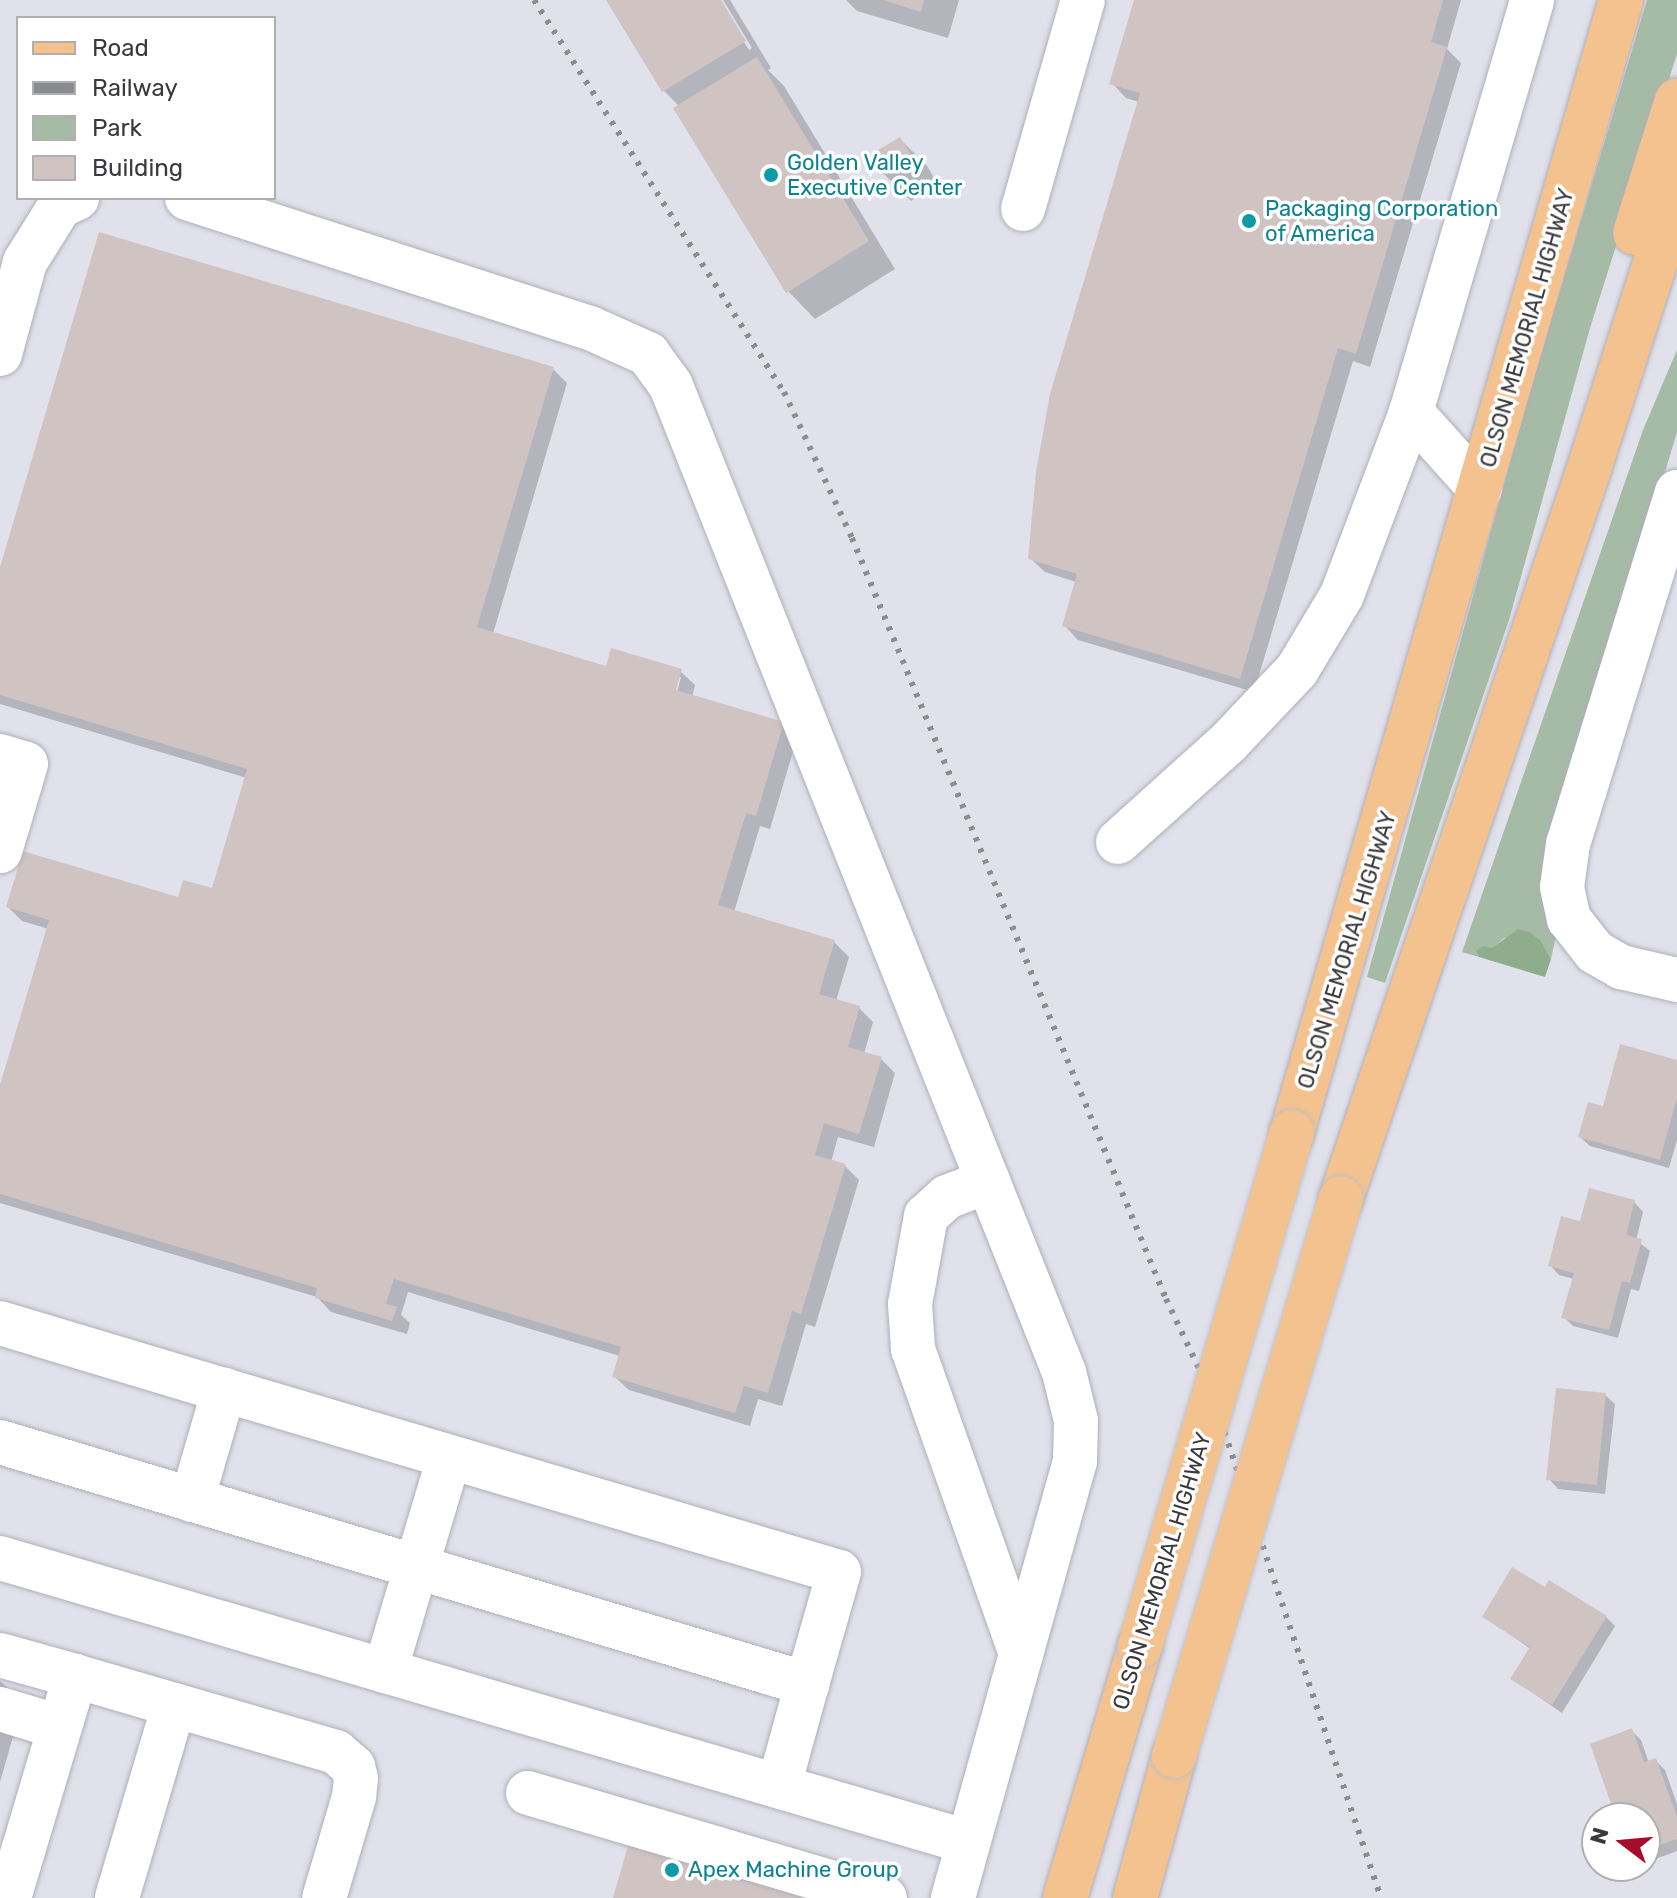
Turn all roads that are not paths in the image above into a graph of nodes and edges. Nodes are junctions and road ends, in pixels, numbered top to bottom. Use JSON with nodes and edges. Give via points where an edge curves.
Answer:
{"nodes":[{"id":1,"x":1083,"y":0,"type":"edge"},
{"id":2,"x":1532,"y":0,"type":"edge"},
{"id":3,"x":1621,"y":0,"type":"edge"},
{"id":4,"x":1677,"y":100,"type":"edge"},
{"id":5,"x":1677,"y":195,"type":"edge"},
{"id":6,"x":73,"y":200,"type":"edge"},
{"id":7,"x":193,"y":200,"type":"edge"},
{"id":8,"x":1023,"y":209,"type":"dead end"},
{"id":9,"x":0,"y":354,"type":"edge"},
{"id":10,"x":1411,"y":412,"type":"junction"},
{"id":11,"x":1587,"y":475,"type":"junction"},
{"id":12,"x":1480,"y":489,"type":"junction"},
{"id":13,"x":1677,"y":492,"type":"edge"},
{"id":14,"x":0,"y":756,"type":"edge"},
{"id":15,"x":1118,"y":842,"type":"dead end"},
{"id":16,"x":0,"y":851,"type":"edge"},
{"id":17,"x":1677,"y":980,"type":"edge"},
{"id":18,"x":988,"y":1181,"type":"junction"},
{"id":19,"x":0,"y":1323,"type":"edge"},
{"id":20,"x":224,"y":1390,"type":"junction"},
{"id":21,"x":0,"y":1442,"type":"edge"},
{"id":22,"x":449,"y":1457,"type":"junction"},
{"id":23,"x":192,"y":1500,"type":"junction"},
{"id":24,"x":0,"y":1558,"type":"edge"},
{"id":25,"x":416,"y":1567,"type":"junction"},
{"id":26,"x":1021,"y":1654,"type":"junction"},
{"id":27,"x":0,"y":1655,"type":"edge"},
{"id":28,"x":385,"y":1671,"type":"junction"},
{"id":29,"x":75,"y":1676,"type":"junction"},
{"id":30,"x":807,"y":1684,"type":"junction"},
{"id":31,"x":174,"y":1705,"type":"junction"},
{"id":32,"x":0,"y":1709,"type":"edge"},
{"id":33,"x":59,"y":1727,"type":"junction"},
{"id":34,"x":779,"y":1786,"type":"junction"},
{"id":35,"x":528,"y":1793,"type":"dead end"},
{"id":36,"x":968,"y":1842,"type":"junction"},
{"id":37,"x":9,"y":1898,"type":"edge"},
{"id":38,"x":117,"y":1898,"type":"edge"},
{"id":39,"x":324,"y":1898,"type":"edge"},
{"id":40,"x":885,"y":1898,"type":"edge"},
{"id":41,"x":953,"y":1898,"type":"edge"},
{"id":42,"x":1065,"y":1898,"type":"edge"},
{"id":43,"x":1135,"y":1898,"type":"edge"}],
"edges":[{"from":1,"to":8,"type":"street"},
{"from":2,"to":10,"type":"street"},
{"from":3,"to":12,"type":"main road","name":"OLSON MEMORIAL HIGHWAY"},
{"from":4,"to":11,"type":"main road","via":[[1624,266]]},
{"from":5,"to":11,"type":"main road"},
{"from":6,"to":9,"type":"street","via":[[60,206],[25,262]]},
{"from":7,"to":18,"type":"street","via":[[590,328],[648,354],[671,386]]},
{"from":10,"to":12,"type":"street"},
{"from":10,"to":15,"type":"street","via":[[1342,595],[1297,670],[1227,744]]},
{"from":11,"to":43,"type":"main road","bridge":true,"via":[[1341,1198]]},
{"from":12,"to":42,"type":"main road","name":"OLSON MEMORIAL HIGHWAY","bridge":true},
{"from":13,"to":17,"type":"street","via":[[1568,844],[1562,887],[1569,919],[1595,952],[1621,967]]},
{"from":14,"to":16,"type":"street","via":[[26,764]]},
{"from":18,"to":26,"type":"street","via":[[1064,1372],[1076,1421],[1075,1461]]},
{"from":18,"to":26,"type":"street","via":[[947,1197],[926,1216],[910,1304],[913,1349]]},
{"from":19,"to":20,"type":"street"},
{"from":20,"to":22,"type":"street"},
{"from":20,"to":23,"type":"street"},
{"from":21,"to":23,"type":"street"},
{"from":22,"to":25,"type":"street"},
{"from":22,"to":30,"type":"street","via":[[839,1572]]},
{"from":23,"to":25,"type":"street"},
{"from":24,"to":28,"type":"street"},
{"from":25,"to":28,"type":"street"},
{"from":25,"to":30,"type":"street"},
{"from":26,"to":36,"type":"street"},
{"from":27,"to":29,"type":"street"},
{"from":28,"to":34,"type":"street"},
{"from":29,"to":31,"type":"street"},
{"from":29,"to":33,"type":"street"},
{"from":30,"to":34,"type":"street"},
{"from":31,"to":38,"type":"street"},
{"from":31,"to":39,"type":"street","via":[[336,1752],[353,1767],[354,1797]]},
{"from":32,"to":33,"type":"street"},
{"from":33,"to":37,"type":"street"},
{"from":34,"to":36,"type":"street"},
{"from":35,"to":40,"type":"street"},
{"from":36,"to":41,"type":"street"}]}
